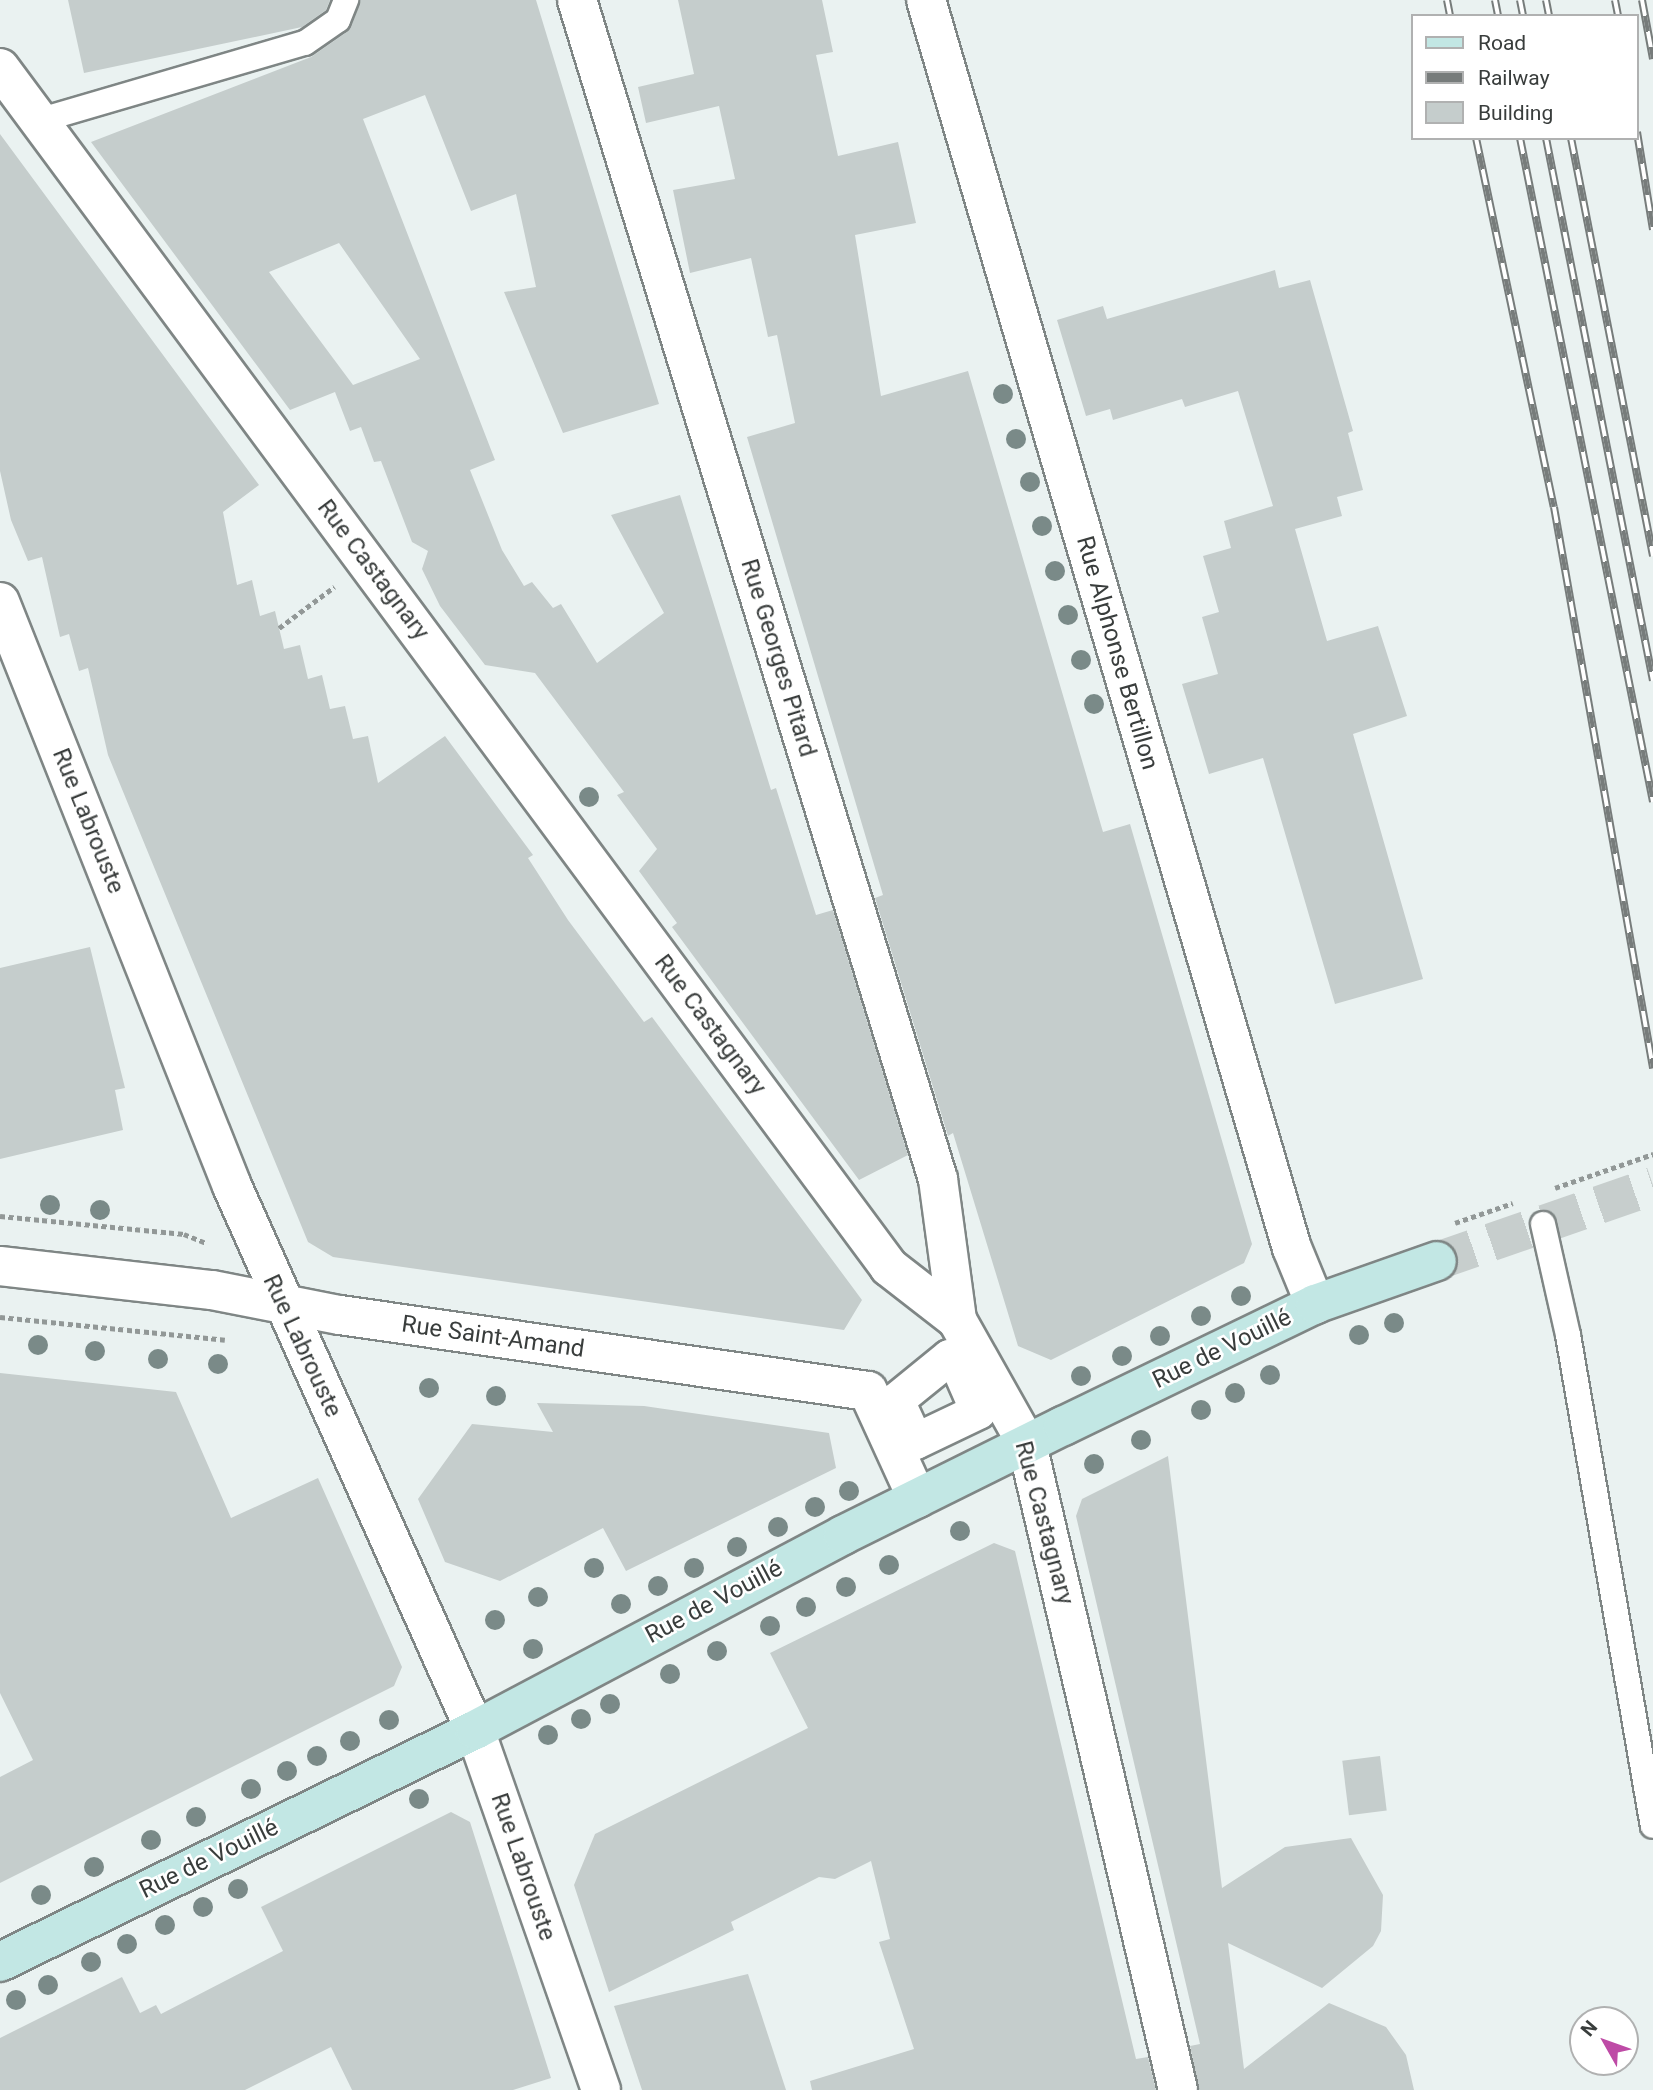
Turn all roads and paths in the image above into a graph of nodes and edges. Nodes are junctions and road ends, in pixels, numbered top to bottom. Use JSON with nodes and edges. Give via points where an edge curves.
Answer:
{"nodes":[{"id":1,"x":346,"y":0,"type":"edge"},
{"id":2,"x":577,"y":0,"type":"edge"},
{"id":3,"x":926,"y":0,"type":"edge"},
{"id":4,"x":0,"y":68,"type":"edge"},
{"id":5,"x":41,"y":120,"type":"junction"},
{"id":6,"x":341,"y":583,"type":"dead end"},
{"id":7,"x":0,"y":602,"type":"edge"},
{"id":8,"x":279,"y":628,"type":"dead end"},
{"id":9,"x":1543,"y":1224,"type":"dead end"},
{"id":10,"x":1437,"y":1261,"type":"tunnel mouth"},
{"id":11,"x":0,"y":1266,"type":"edge"},
{"id":12,"x":286,"y":1304,"type":"junction"},
{"id":13,"x":1315,"y":1304,"type":"junction"},
{"id":14,"x":957,"y":1320,"type":"junction"},
{"id":15,"x":1027,"y":1444,"type":"junction"},
{"id":16,"x":918,"y":1498,"type":"junction"},
{"id":17,"x":475,"y":1730,"type":"junction"},
{"id":18,"x":1653,"y":1826,"type":"edge"},
{"id":19,"x":0,"y":1962,"type":"edge"},
{"id":20,"x":601,"y":2090,"type":"edge"},
{"id":21,"x":1178,"y":2090,"type":"edge"}],
"edges":[{"from":1,"to":5,"type":"lane","via":[[338,20],[305,43]]},
{"from":2,"to":14,"type":"street","name":"Rue Georges Pitard","via":[[938,1179]]},
{"from":3,"to":13,"type":"street","name":"Rue Alphonse Bertillon","via":[[1288,1234]]},
{"from":4,"to":5,"type":"street","name":"Rue Castagnary"},
{"from":5,"to":14,"type":"street","name":"Rue Castagnary","via":[[890,1267]]},
{"from":6,"to":8,"type":"path"},
{"from":7,"to":12,"type":"street","name":"Rue Labrouste","via":[[232,1186]]},
{"from":9,"to":18,"type":"lane","via":[[1568,1335]]},
{"from":10,"to":13,"type":"main road","name":"Rue de Vouillé"},
{"from":11,"to":12,"type":"street","name":"Rue Saint-Amand","via":[[212,1290]]},
{"from":12,"to":16,"type":"street","name":"Rue Saint-Amand","via":[[868,1391]]},
{"from":12,"to":17,"type":"street","name":"Rue Labrouste"},
{"from":13,"to":15,"type":"main road","name":"Rue de Vouillé"},
{"from":14,"to":15,"type":"street","name":"Rue Castagnary"},
{"from":15,"to":16,"type":"main road","name":"Rue de Vouillé"},
{"from":15,"to":21,"type":"street","name":"Rue Castagnary"},
{"from":16,"to":17,"type":"main road","name":"Rue de Vouillé"},
{"from":17,"to":19,"type":"main road","name":"Rue de Vouillé"},
{"from":17,"to":20,"type":"street","name":"Rue Labrouste"}]}
